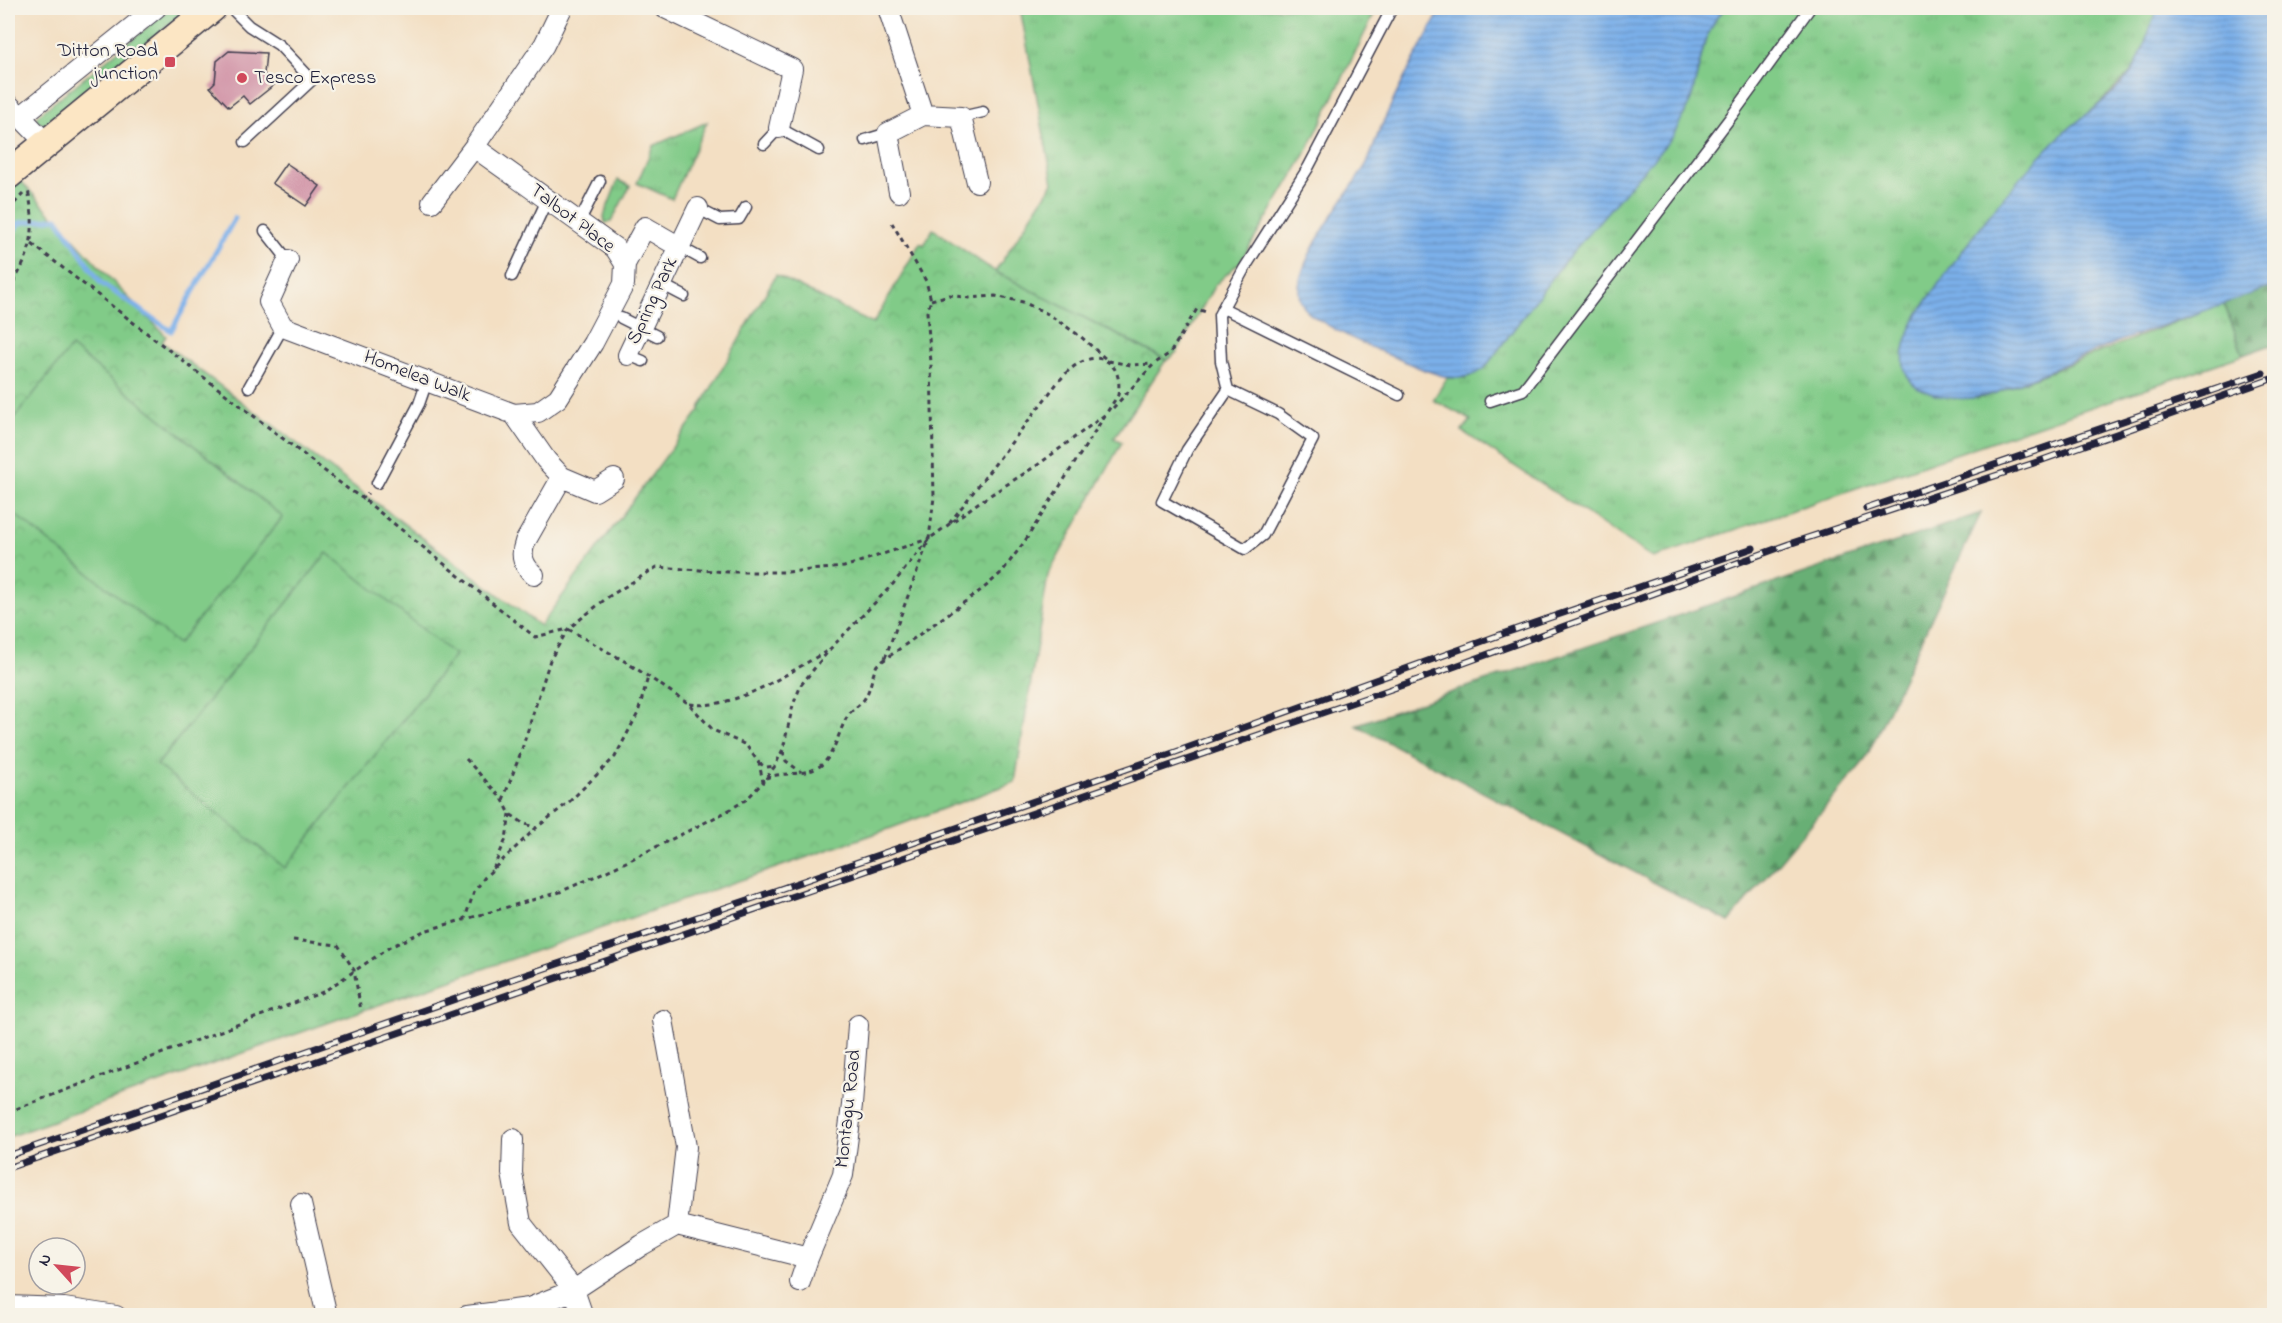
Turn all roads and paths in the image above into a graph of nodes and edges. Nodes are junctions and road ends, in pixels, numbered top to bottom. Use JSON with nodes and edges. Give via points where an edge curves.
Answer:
{"nodes":[{"id":1,"x":156,"y":8,"type":"edge"},
{"id":2,"x":212,"y":8,"type":"edge"},
{"id":3,"x":231,"y":8,"type":"edge"},
{"id":4,"x":562,"y":8,"type":"edge"},
{"id":5,"x":665,"y":8,"type":"edge"},
{"id":6,"x":888,"y":8,"type":"edge"},
{"id":7,"x":1392,"y":8,"type":"edge"},
{"id":8,"x":1810,"y":8,"type":"edge"},
{"id":9,"x":13,"y":111,"type":"edge"},
{"id":10,"x":983,"y":112,"type":"dead end"},
{"id":11,"x":922,"y":115,"type":"junction"},
{"id":12,"x":961,"y":117,"type":"junction"},
{"id":13,"x":779,"y":128,"type":"junction"},
{"id":14,"x":888,"y":133,"type":"junction"},
{"id":15,"x":865,"y":140,"type":"dead end"},
{"id":16,"x":245,"y":142,"type":"dead end"},
{"id":17,"x":46,"y":143,"type":"junction"},
{"id":18,"x":764,"y":144,"type":"dead end"},
{"id":19,"x":474,"y":147,"type":"junction"},
{"id":20,"x":819,"y":150,"type":"dead end"},
{"id":21,"x":600,"y":181,"type":"dead end"},
{"id":22,"x":977,"y":182,"type":"dead end"},
{"id":23,"x":18,"y":183,"type":"edge"},
{"id":24,"x":899,"y":192,"type":"dead end"},
{"id":25,"x":547,"y":200,"type":"junction"},
{"id":26,"x":432,"y":202,"type":"dead end"},
{"id":27,"x":695,"y":207,"type":"joint"},
{"id":28,"x":746,"y":207,"type":"dead end"},
{"id":29,"x":579,"y":222,"type":"junction"},
{"id":30,"x":892,"y":223,"type":"dead end"},
{"id":31,"x":265,"y":231,"type":"dead end"},
{"id":32,"x":32,"y":244,"type":"junction"},
{"id":33,"x":678,"y":246,"type":"junction"},
{"id":34,"x":700,"y":258,"type":"dead end"},
{"id":35,"x":288,"y":260,"type":"joint"},
{"id":36,"x":626,"y":264,"type":"junction"},
{"id":37,"x":512,"y":276,"type":"dead end"},
{"id":38,"x":661,"y":284,"type":"junction"},
{"id":39,"x":8,"y":290,"type":"edge"},
{"id":40,"x":684,"y":296,"type":"dead end"},
{"id":41,"x":931,"y":300,"type":"junction"},
{"id":42,"x":1221,"y":312,"type":"junction"},
{"id":43,"x":621,"y":318,"type":"dead end"},
{"id":44,"x":282,"y":327,"type":"junction"},
{"id":45,"x":648,"y":332,"type":"junction"},
{"id":46,"x":635,"y":358,"type":"dead end"},
{"id":47,"x":1108,"y":361,"type":"junction"},
{"id":48,"x":1154,"y":363,"type":"junction"},
{"id":49,"x":427,"y":381,"type":"junction"},
{"id":50,"x":249,"y":387,"type":"dead end"},
{"id":51,"x":1228,"y":390,"type":"junction"},
{"id":52,"x":1399,"y":395,"type":"dead end"},
{"id":53,"x":1490,"y":401,"type":"dead end"},
{"id":54,"x":1109,"y":412,"type":"junction"},
{"id":55,"x":514,"y":414,"type":"junction"},
{"id":56,"x":562,"y":477,"type":"junction"},
{"id":57,"x":614,"y":479,"type":"dead end"},
{"id":58,"x":377,"y":483,"type":"joint"},
{"id":59,"x":362,"y":498,"type":"junction"},
{"id":60,"x":948,"y":525,"type":"junction"},
{"id":61,"x":929,"y":539,"type":"junction"},
{"id":62,"x":534,"y":575,"type":"dead end"},
{"id":63,"x":568,"y":629,"type":"junction"},
{"id":64,"x":830,"y":649,"type":"junction"},
{"id":65,"x":885,"y":658,"type":"junction"},
{"id":66,"x":648,"y":677,"type":"junction"},
{"id":67,"x":688,"y":703,"type":"junction"},
{"id":68,"x":783,"y":749,"type":"junction"},
{"id":69,"x":466,"y":759,"type":"dead end"},
{"id":70,"x":759,"y":763,"type":"junction"},
{"id":71,"x":776,"y":766,"type":"junction"},
{"id":72,"x":803,"y":772,"type":"junction"},
{"id":73,"x":764,"y":780,"type":"junction"},
{"id":74,"x":503,"y":800,"type":"junction"},
{"id":75,"x":510,"y":814,"type":"junction"},
{"id":76,"x":536,"y":828,"type":"junction"},
{"id":77,"x":492,"y":871,"type":"junction"},
{"id":78,"x":464,"y":921,"type":"junction"},
{"id":79,"x":293,"y":940,"type":"dead end"},
{"id":80,"x":354,"y":970,"type":"junction"},
{"id":81,"x":361,"y":1011,"type":"dead end"},
{"id":82,"x":663,"y":1020,"type":"dead end"},
{"id":83,"x":858,"y":1025,"type":"dead end"},
{"id":84,"x":8,"y":1112,"type":"edge"},
{"id":85,"x":513,"y":1139,"type":"dead end"},
{"id":86,"x":301,"y":1204,"type":"dead end"},
{"id":87,"x":677,"y":1225,"type":"junction"},
{"id":88,"x":808,"y":1258,"type":"junction"},
{"id":89,"x":800,"y":1282,"type":"dead end"},
{"id":90,"x":574,"y":1290,"type":"junction"},
{"id":91,"x":8,"y":1306,"type":"edge"},
{"id":92,"x":116,"y":1316,"type":"edge"},
{"id":93,"x":327,"y":1316,"type":"edge"},
{"id":94,"x":467,"y":1316,"type":"edge"},
{"id":95,"x":584,"y":1316,"type":"edge"}],
"edges":[{"from":1,"to":9,"type":"street"},
{"from":2,"to":17,"type":"main road"},
{"from":3,"to":16,"type":"lane","via":[[249,26],[279,45],[312,80]]},
{"from":4,"to":19,"type":"street","via":[[544,45]]},
{"from":5,"to":13,"type":"street","via":[[792,69]]},
{"from":6,"to":11,"type":"street"},
{"from":7,"to":42,"type":"lane","via":[[1308,168]]},
{"from":8,"to":53,"type":"lane","via":[[1523,390]]},
{"from":9,"to":17,"type":"street"},
{"from":10,"to":12,"type":"lane"},
{"from":11,"to":12,"type":"street"},
{"from":11,"to":14,"type":"street"},
{"from":12,"to":22,"type":"street"},
{"from":13,"to":18,"type":"lane"},
{"from":13,"to":20,"type":"lane"},
{"from":14,"to":15,"type":"lane"},
{"from":14,"to":24,"type":"street"},
{"from":17,"to":23,"type":"main road"},
{"from":19,"to":25,"type":"street","name":"Talbot Place"},
{"from":19,"to":26,"type":"street"},
{"from":21,"to":29,"type":"lane"},
{"from":23,"to":32,"type":"path","via":[[32,209]]},
{"from":25,"to":29,"type":"street","name":"Talbot Place"},
{"from":25,"to":37,"type":"lane"},
{"from":27,"to":28,"type":"lane","via":[[720,220],[739,219]]},
{"from":27,"to":33,"type":"street","name":"Spring Park"},
{"from":29,"to":36,"type":"street","name":"Talbot Place","via":[[615,248]]},
{"from":30,"to":41,"type":"path","via":[[926,281]]},
{"from":31,"to":35,"type":"lane"},
{"from":32,"to":39,"type":"path"},
{"from":32,"to":59,"type":"path"},
{"from":33,"to":34,"type":"lane"},
{"from":33,"to":36,"type":"street","name":"Spring Park","via":[[645,227]]},
{"from":33,"to":38,"type":"street","name":"Spring Park"},
{"from":35,"to":44,"type":"street","via":[[269,302]]},
{"from":36,"to":55,"type":"street","name":"Talbot Place","via":[[624,284],[558,398],[538,412]]},
{"from":38,"to":40,"type":"lane"},
{"from":38,"to":45,"type":"street","name":"Spring Park"},
{"from":41,"to":47,"type":"path","via":[[951,295],[995,296],[1023,302],[1048,314]]},
{"from":41,"to":61,"type":"path","via":[[927,312],[934,497]]},
{"from":42,"to":48,"type":"path","via":[[1197,309],[1170,353]]},
{"from":42,"to":51,"type":"lane","via":[[1221,361]]},
{"from":42,"to":52,"type":"lane"},
{"from":43,"to":45,"type":"lane"},
{"from":44,"to":49,"type":"street","name":"Homelea Walk"},
{"from":44,"to":50,"type":"lane"},
{"from":45,"to":46,"type":"street","name":"Spring Park"},
{"from":47,"to":48,"type":"path","via":[[1146,366]]},
{"from":47,"to":54,"type":"path","via":[[1118,372],[1120,384]]},
{"from":47,"to":60,"type":"path","via":[[1098,358],[1072,367]]},
{"from":48,"to":54,"type":"path"},
{"from":49,"to":55,"type":"street","name":"Homelea Walk"},
{"from":49,"to":58,"type":"lane"},
{"from":51,"to":51,"type":"lane","via":[[1278,414],[1313,439],[1263,535],[1245,549],[1162,501],[1187,450]]},
{"from":54,"to":60,"type":"path"},
{"from":54,"to":65,"type":"path","via":[[1002,572]]},
{"from":55,"to":56,"type":"street"},
{"from":56,"to":57,"type":"street","via":[[595,491]]},
{"from":56,"to":62,"type":"street","via":[[521,552],[526,567]]},
{"from":58,"to":59,"type":"path"},
{"from":59,"to":63,"type":"path","via":[[535,637]]},
{"from":60,"to":61,"type":"path"},
{"from":61,"to":63,"type":"path","via":[[844,567],[786,572],[657,567],[608,597]]},
{"from":61,"to":64,"type":"path","via":[[893,584]]},
{"from":61,"to":65,"type":"path"},
{"from":63,"to":66,"type":"path"},
{"from":63,"to":74,"type":"path","via":[[550,660]]},
{"from":64,"to":67,"type":"path","via":[[757,690],[705,706]]},
{"from":64,"to":68,"type":"path","via":[[801,686]]},
{"from":65,"to":72,"type":"path","via":[[872,675],[867,696],[851,711],[827,757],[820,766]]},
{"from":66,"to":67,"type":"path"},
{"from":66,"to":76,"type":"path","via":[[638,713],[615,757]]},
{"from":67,"to":70,"type":"path","via":[[713,730],[746,745]]},
{"from":68,"to":71,"type":"path"},
{"from":68,"to":72,"type":"path","via":[[786,761]]},
{"from":69,"to":74,"type":"path"},
{"from":70,"to":71,"type":"path"},
{"from":70,"to":73,"type":"path"},
{"from":71,"to":73,"type":"path"},
{"from":72,"to":73,"type":"path","via":[[776,774]]},
{"from":73,"to":78,"type":"path","via":[[726,812],[620,865],[560,892]]},
{"from":74,"to":75,"type":"path"},
{"from":75,"to":76,"type":"path"},
{"from":75,"to":77,"type":"path","via":[[506,839]]},
{"from":76,"to":77,"type":"path"},
{"from":77,"to":78,"type":"path","via":[[474,892]]},
{"from":78,"to":80,"type":"path","via":[[407,939]]},
{"from":79,"to":80,"type":"path","via":[[338,945]]},
{"from":80,"to":81,"type":"path"},
{"from":80,"to":84,"type":"path","via":[[323,992]]},
{"from":82,"to":87,"type":"street","via":[[686,1147]]},
{"from":83,"to":88,"type":"street","name":"Montagu Road","via":[[843,1175]]},
{"from":85,"to":90,"type":"street","via":[[512,1173],[521,1223]]},
{"from":86,"to":93,"type":"street"},
{"from":87,"to":88,"type":"street"},
{"from":87,"to":90,"type":"street"},
{"from":88,"to":89,"type":"street","name":"Montagu Road"},
{"from":90,"to":94,"type":"street","via":[[529,1308]]},
{"from":90,"to":95,"type":"street"},
{"from":91,"to":92,"type":"street","via":[[64,1308]]}]}
